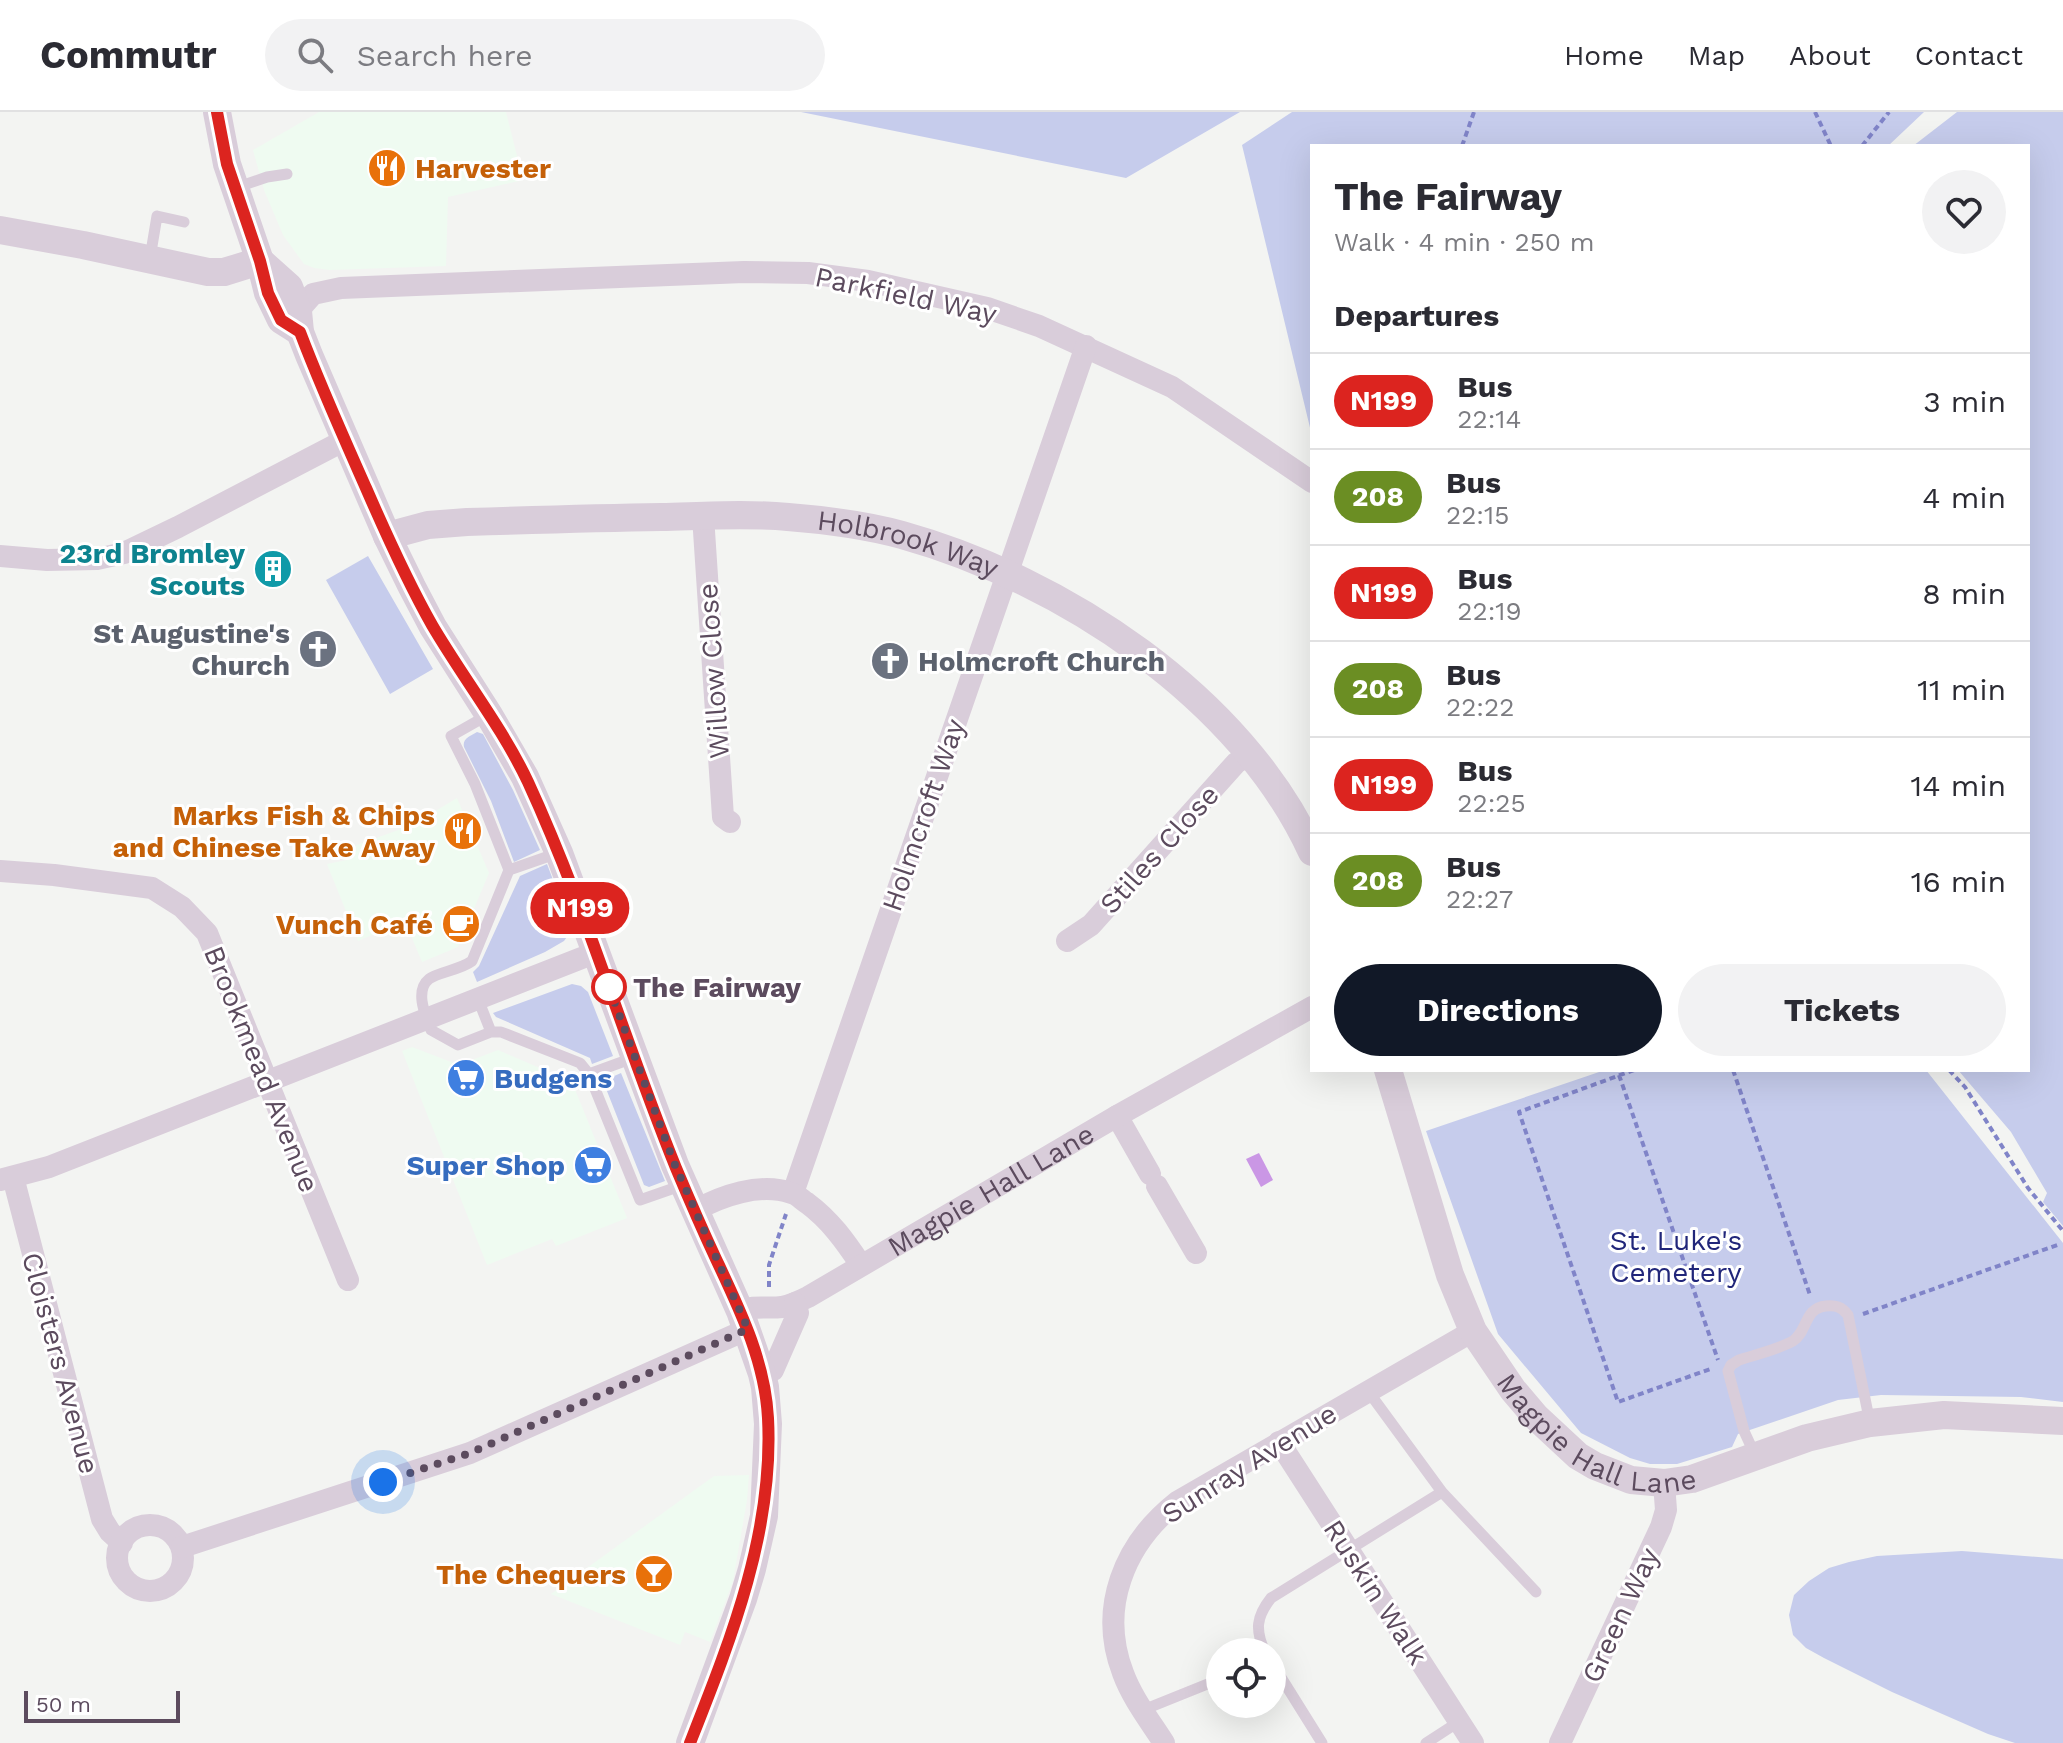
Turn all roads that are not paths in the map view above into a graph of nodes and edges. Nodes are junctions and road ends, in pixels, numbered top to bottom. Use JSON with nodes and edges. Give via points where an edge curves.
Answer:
{"nodes":[{"id":1,"x":217,"y":112,"type":"edge"},
{"id":2,"x":287,"y":174,"type":"dead end"},
{"id":3,"x":235,"y":188,"type":"junction"},
{"id":4,"x":184,"y":222,"type":"dead end"},
{"id":5,"x":0,"y":230,"type":"edge"},
{"id":6,"x":150,"y":259,"type":"junction"},
{"id":7,"x":260,"y":261,"type":"junction"},
{"id":8,"x":304,"y":312,"type":"junction"},
{"id":9,"x":1086,"y":346,"type":"junction"},
{"id":10,"x":345,"y":440,"type":"junction"},
{"id":11,"x":1310,"y":481,"type":"edge"},
{"id":12,"x":703,"y":516,"type":"junction"},
{"id":13,"x":387,"y":536,"type":"junction"},
{"id":14,"x":0,"y":556,"type":"edge"},
{"id":15,"x":1007,"y":574,"type":"junction"},
{"id":16,"x":489,"y":715,"type":"junction"},
{"id":17,"x":1249,"y":754,"type":"junction"},
{"id":18,"x":730,"y":822,"type":"dead end"},
{"id":19,"x":1310,"y":848,"type":"edge"},
{"id":20,"x":559,"y":853,"type":"junction"},
{"id":21,"x":509,"y":870,"type":"junction"},
{"id":22,"x":0,"y":871,"type":"edge"},
{"id":23,"x":1067,"y":941,"type":"dead end"},
{"id":24,"x":597,"y":952,"type":"junction"},
{"id":25,"x":478,"y":999,"type":"junction"},
{"id":26,"x":1310,"y":1008,"type":"edge"},
{"id":27,"x":427,"y":1019,"type":"junction"},
{"id":28,"x":491,"y":1032,"type":"junction"},
{"id":29,"x":634,"y":1058,"type":"junction"},
{"id":30,"x":1389,"y":1072,"type":"edge"},
{"id":31,"x":589,"y":1074,"type":"junction"},
{"id":32,"x":269,"y":1082,"type":"junction"},
{"id":33,"x":1117,"y":1116,"type":"junction"},
{"id":34,"x":6,"y":1179,"type":"edge"},
{"id":35,"x":683,"y":1185,"type":"junction"},
{"id":36,"x":793,"y":1193,"type":"junction"},
{"id":37,"x":694,"y":1211,"type":"junction"},
{"id":38,"x":1196,"y":1253,"type":"dead end"},
{"id":39,"x":861,"y":1265,"type":"junction"},
{"id":40,"x":348,"y":1280,"type":"dead end"},
{"id":41,"x":795,"y":1303,"type":"junction"},
{"id":42,"x":744,"y":1320,"type":"junction"},
{"id":43,"x":1473,"y":1331,"type":"junction"},
{"id":44,"x":762,"y":1374,"type":"junction"},
{"id":45,"x":1368,"y":1391,"type":"junction"},
{"id":46,"x":2063,"y":1421,"type":"edge"},
{"id":47,"x":1870,"y":1423,"type":"junction"},
{"id":48,"x":1279,"y":1442,"type":"junction"},
{"id":49,"x":1756,"y":1456,"type":"junction"},
{"id":50,"x":1664,"y":1483,"type":"junction"},
{"id":51,"x":1442,"y":1492,"type":"junction"},
{"id":52,"x":122,"y":1543,"type":"junction"},
{"id":53,"x":182,"y":1547,"type":"junction"},
{"id":54,"x":1349,"y":1550,"type":"junction"},
{"id":55,"x":1536,"y":1592,"type":"dead end"},
{"id":56,"x":1260,"y":1638,"type":"edge"},
{"id":57,"x":1206,"y":1685,"type":"edge"},
{"id":58,"x":1286,"y":1685,"type":"edge"},
{"id":59,"x":1143,"y":1710,"type":"junction"},
{"id":60,"x":1460,"y":1721,"type":"junction"},
{"id":61,"x":690,"y":1743,"type":"edge"},
{"id":62,"x":1164,"y":1743,"type":"edge"},
{"id":63,"x":1322,"y":1743,"type":"edge"},
{"id":64,"x":1426,"y":1743,"type":"edge"},
{"id":65,"x":1473,"y":1743,"type":"edge"},
{"id":66,"x":1560,"y":1743,"type":"edge"}],
"edges":[{"from":1,"to":3,"type":"street"},
{"from":2,"to":3,"type":"lane"},
{"from":3,"to":7,"type":"street"},
{"from":4,"to":6,"type":"lane","via":[[157,216]]},
{"from":5,"to":6,"type":"street"},
{"from":6,"to":7,"type":"street","via":[[208,272]]},
{"from":7,"to":8,"type":"street","via":[[292,276]]},
{"from":7,"to":8,"type":"street","via":[[281,320]]},
{"from":8,"to":9,"type":"street","name":"Parkfield Way","via":[[341,288],[808,273],[987,308]]},
{"from":8,"to":10,"type":"street"},
{"from":9,"to":11,"type":"street","name":"Parkfield Way","via":[[1172,387]]},
{"from":9,"to":15,"type":"street","name":"Holmcroft Way"},
{"from":10,"to":13,"type":"street"},
{"from":10,"to":14,"type":"street","via":[[124,553],[97,559]]},
{"from":12,"to":13,"type":"street","name":"Holbrook Way","via":[[467,522]]},
{"from":12,"to":15,"type":"street","name":"Holbrook Way","via":[[786,517],[862,527],[915,539]]},
{"from":12,"to":18,"type":"street","name":"Willow Close","via":[[723,817]]},
{"from":13,"to":16,"type":"street","via":[[433,627]]},
{"from":15,"to":17,"type":"street","name":"Holbrook Way","via":[[1153,660],[1204,704]]},
{"from":15,"to":36,"type":"street","name":"Holmcroft Way"},
{"from":16,"to":20,"type":"street","via":[[525,777]]},
{"from":16,"to":21,"type":"lane","via":[[451,736]]},
{"from":17,"to":19,"type":"street","name":"Holbrook Way"},
{"from":17,"to":23,"type":"street","name":"Stiles Close","via":[[1091,925]]},
{"from":20,"to":21,"type":"lane"},
{"from":20,"to":24,"type":"street"},
{"from":21,"to":27,"type":"lane","via":[[472,961],[429,979],[423,988]]},
{"from":22,"to":32,"type":"street","name":"Brookmead Avenue","via":[[152,888],[182,907],[207,933]]},
{"from":24,"to":25,"type":"street"},
{"from":24,"to":29,"type":"street"},
{"from":25,"to":27,"type":"street"},
{"from":25,"to":28,"type":"lane"},
{"from":26,"to":33,"type":"street","name":"Magpie Hall Lane"},
{"from":27,"to":28,"type":"lane","via":[[431,1030],[458,1045]]},
{"from":27,"to":32,"type":"street"},
{"from":28,"to":31,"type":"lane","via":[[580,1063]]},
{"from":29,"to":31,"type":"lane"},
{"from":29,"to":35,"type":"street"},
{"from":30,"to":43,"type":"street","name":"Magpie Hall Lane","via":[[1450,1275]]},
{"from":31,"to":35,"type":"lane","via":[[640,1200]]},
{"from":32,"to":34,"type":"street"},
{"from":32,"to":40,"type":"street","name":"Brookmead Avenue"},
{"from":33,"to":38,"type":"street"},
{"from":33,"to":39,"type":"street","name":"Magpie Hall Lane"},
{"from":34,"to":52,"type":"street","name":"Cloisters Avenue","via":[[102,1519]]},
{"from":35,"to":37,"type":"street"},
{"from":36,"to":37,"type":"street","via":[[763,1188]]},
{"from":36,"to":39,"type":"street","via":[[841,1235]]},
{"from":37,"to":42,"type":"street"},
{"from":39,"to":41,"type":"street","name":"Magpie Hall Lane"},
{"from":41,"to":42,"type":"street","name":"Magpie Hall Lane","via":[[750,1306]]},
{"from":41,"to":44,"type":"street","via":[[798,1313],[773,1370]]},
{"from":42,"to":44,"type":"street"},
{"from":42,"to":53,"type":"street","via":[[470,1453]]},
{"from":43,"to":45,"type":"street","name":"Sunray Avenue"},
{"from":43,"to":50,"type":"street","name":"Magpie Hall Lane","via":[[1513,1390],[1578,1456],[1631,1480]]},
{"from":44,"to":61,"type":"street","via":[[768,1424],[764,1516],[743,1599]]},
{"from":45,"to":48,"type":"street","name":"Sunray Avenue"},
{"from":45,"to":51,"type":"lane"},
{"from":46,"to":47,"type":"street","name":"Magpie Hall Lane","via":[[1944,1415]]},
{"from":47,"to":49,"type":"street","name":"Magpie Hall Lane"},
{"from":47,"to":49,"type":"lane","via":[[1849,1320],[1842,1308],[1815,1309],[1792,1341],[1739,1360],[1728,1371]]},
{"from":48,"to":54,"type":"street","name":"Ruskin Walk"},
{"from":48,"to":59,"type":"street","name":"Sunray Avenue","via":[[1177,1502],[1147,1529],[1131,1554],[1115,1603],[1115,1638],[1123,1674]]},
{"from":49,"to":50,"type":"street","name":"Magpie Hall Lane","via":[[1692,1479]]},
{"from":50,"to":66,"type":"street","name":"Green Way","via":[[1661,1527]]},
{"from":51,"to":54,"type":"lane"},
{"from":51,"to":55,"type":"lane"},
{"from":52,"to":53,"type":"street","via":[[132,1530],[155,1525]]},
{"from":52,"to":53,"type":"street","name":"Cloisters Avenue","via":[[121,1574],[129,1583],[152,1591],[164,1588],[181,1571]]},
{"from":54,"to":56,"type":"lane","via":[[1271,1598],[1262,1608]]},
{"from":54,"to":60,"type":"street","name":"Ruskin Walk"},
{"from":57,"to":59,"type":"lane"},
{"from":58,"to":63,"type":"lane"},
{"from":59,"to":62,"type":"street","name":"Sunray Avenue"},
{"from":60,"to":64,"type":"lane"},
{"from":60,"to":65,"type":"street","name":"Ruskin Walk"}]}
